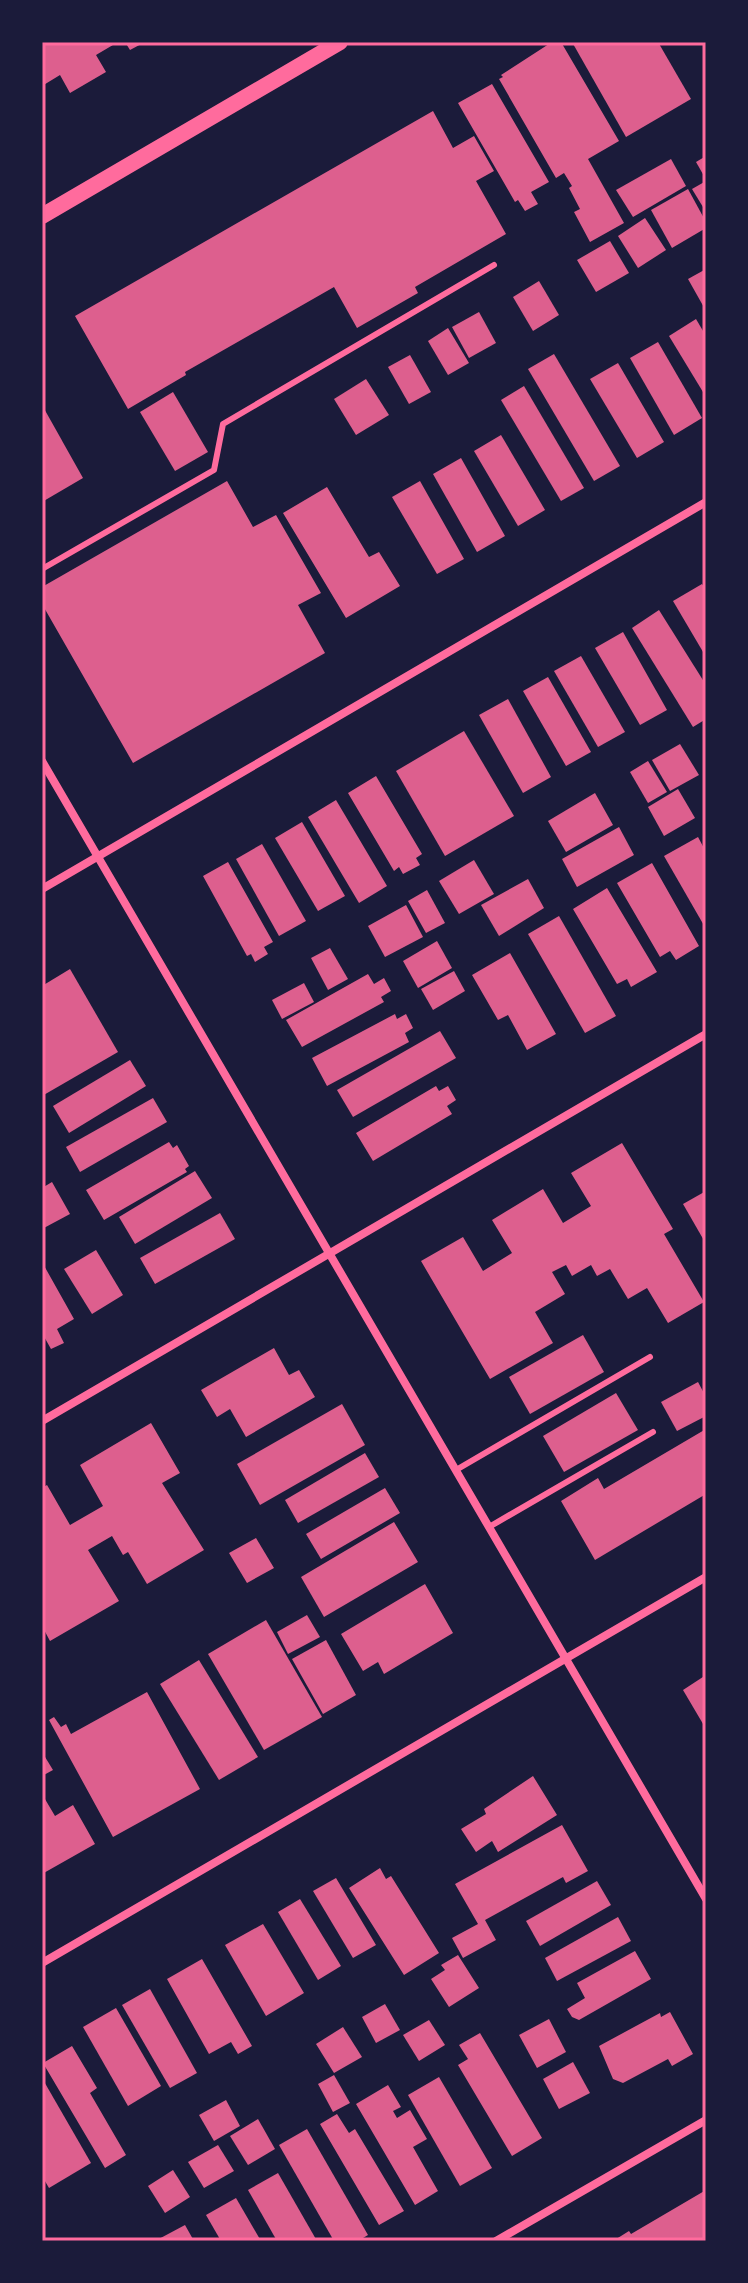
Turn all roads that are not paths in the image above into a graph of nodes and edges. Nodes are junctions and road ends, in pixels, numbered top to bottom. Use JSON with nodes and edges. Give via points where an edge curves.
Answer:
{"nodes":[{"id":1,"x":340,"y":42,"type":"edge"},
{"id":2,"x":42,"y":216,"type":"edge"},
{"id":3,"x":494,"y":265,"type":"dead end"},
{"id":4,"x":706,"y":502,"type":"edge"},
{"id":5,"x":42,"y":569,"type":"edge"},
{"id":6,"x":42,"y":761,"type":"edge"},
{"id":7,"x":97,"y":857,"type":"junction"},
{"id":8,"x":42,"y":889,"type":"edge"},
{"id":9,"x":706,"y":1034,"type":"edge"},
{"id":10,"x":329,"y":1253,"type":"junction"},
{"id":11,"x":650,"y":1357,"type":"dead end"},
{"id":12,"x":42,"y":1421,"type":"edge"},
{"id":13,"x":653,"y":1432,"type":"dead end"},
{"id":14,"x":456,"y":1470,"type":"junction"},
{"id":15,"x":489,"y":1527,"type":"junction"},
{"id":16,"x":706,"y":1577,"type":"edge"},
{"id":17,"x":565,"y":1658,"type":"junction"},
{"id":18,"x":706,"y":1899,"type":"edge"},
{"id":19,"x":42,"y":1963,"type":"edge"},
{"id":20,"x":706,"y":2120,"type":"edge"},
{"id":21,"x":496,"y":2241,"type":"edge"}],
"edges":[{"from":1,"to":2,"type":"main road"},
{"from":3,"to":5,"type":"lane","via":[[223,424],[214,470]]},
{"from":4,"to":7,"type":"street"},
{"from":6,"to":7,"type":"street"},
{"from":7,"to":8,"type":"street"},
{"from":7,"to":10,"type":"street"},
{"from":9,"to":10,"type":"street"},
{"from":10,"to":12,"type":"street"},
{"from":10,"to":14,"type":"street"},
{"from":11,"to":14,"type":"lane"},
{"from":13,"to":15,"type":"lane"},
{"from":14,"to":15,"type":"street"},
{"from":15,"to":17,"type":"street"},
{"from":16,"to":17,"type":"street"},
{"from":17,"to":18,"type":"street"},
{"from":17,"to":19,"type":"street"},
{"from":20,"to":21,"type":"street"}]}
